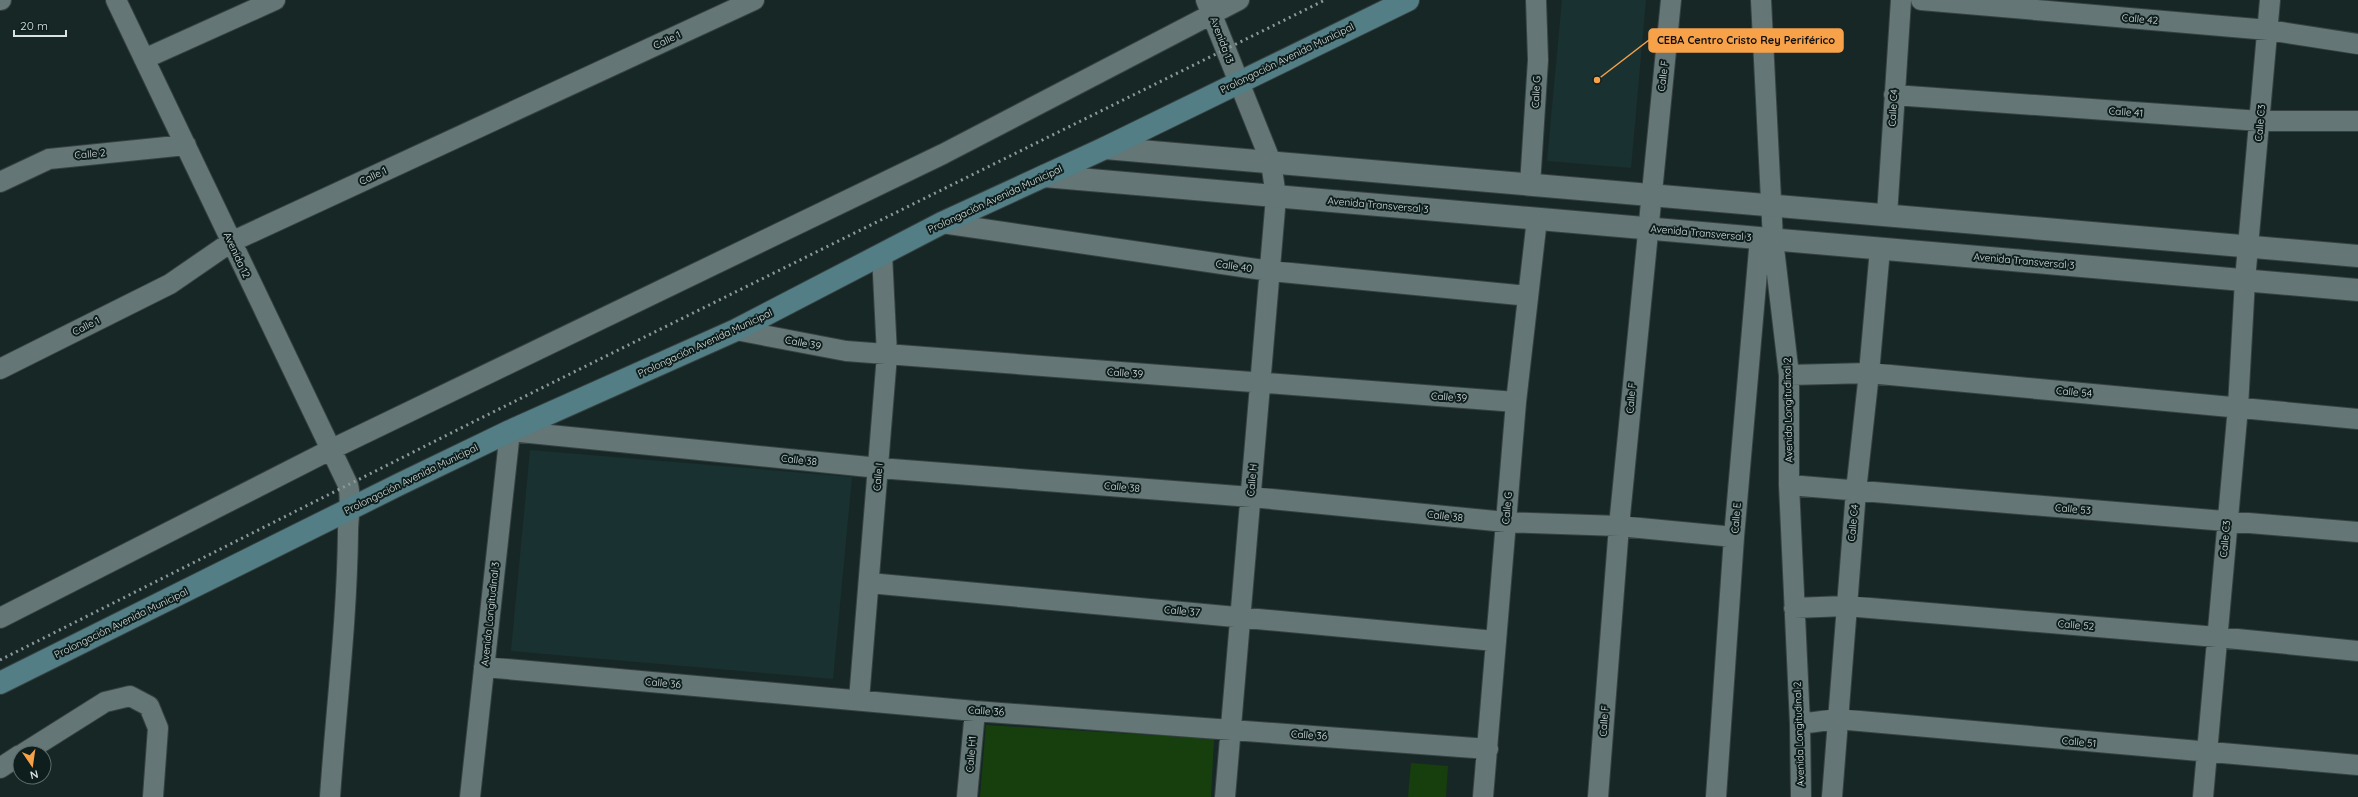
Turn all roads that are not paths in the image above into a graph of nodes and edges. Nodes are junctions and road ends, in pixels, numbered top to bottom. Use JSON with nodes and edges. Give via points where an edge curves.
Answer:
{"nodes":[{"id":1,"x":116,"y":0,"type":"edge"},
{"id":2,"x":275,"y":0,"type":"edge"},
{"id":3,"x":754,"y":0,"type":"edge"},
{"id":4,"x":1239,"y":0,"type":"edge"},
{"id":5,"x":1408,"y":0,"type":"edge"},
{"id":6,"x":1536,"y":0,"type":"edge"},
{"id":7,"x":1671,"y":0,"type":"edge"},
{"id":8,"x":1761,"y":0,"type":"edge"},
{"id":9,"x":1901,"y":0,"type":"edge"},
{"id":10,"x":1921,"y":0,"type":"edge"},
{"id":11,"x":2270,"y":0,"type":"edge"},
{"id":12,"x":1209,"y":7,"type":"edge"},
{"id":13,"x":2268,"y":30,"type":"junction"},
{"id":14,"x":2358,"y":44,"type":"edge"},
{"id":15,"x":144,"y":59,"type":"junction"},
{"id":16,"x":1238,"y":81,"type":"junction"},
{"id":17,"x":1894,"y":95,"type":"junction"},
{"id":18,"x":2358,"y":121,"type":"edge"},
{"id":19,"x":2260,"y":122,"type":"junction"},
{"id":20,"x":186,"y":146,"type":"junction"},
{"id":21,"x":1106,"y":148,"type":"junction"},
{"id":22,"x":1271,"y":162,"type":"junction"},
{"id":23,"x":1044,"y":176,"type":"junction"},
{"id":24,"x":0,"y":182,"type":"edge"},
{"id":25,"x":1530,"y":185,"type":"junction"},
{"id":26,"x":1650,"y":195,"type":"junction"},
{"id":27,"x":1276,"y":197,"type":"junction"},
{"id":28,"x":1773,"y":205,"type":"junction"},
{"id":29,"x":1887,"y":215,"type":"junction"},
{"id":30,"x":1538,"y":219,"type":"junction"},
{"id":31,"x":942,"y":223,"type":"junction"},
{"id":32,"x":1647,"y":229,"type":"junction"},
{"id":33,"x":1767,"y":239,"type":"junction"},
{"id":34,"x":231,"y":242,"type":"junction"},
{"id":35,"x":2249,"y":246,"type":"junction"},
{"id":36,"x":1880,"y":249,"type":"junction"},
{"id":37,"x":882,"y":254,"type":"junction"},
{"id":38,"x":2358,"y":256,"type":"edge"},
{"id":39,"x":1270,"y":272,"type":"junction"},
{"id":40,"x":2245,"y":280,"type":"junction"},
{"id":41,"x":2358,"y":290,"type":"edge"},
{"id":42,"x":1528,"y":296,"type":"junction"},
{"id":43,"x":736,"y":330,"type":"junction"},
{"id":44,"x":887,"y":355,"type":"junction"},
{"id":45,"x":0,"y":369,"type":"edge"},
{"id":46,"x":1869,"y":373,"type":"junction"},
{"id":47,"x":1789,"y":375,"type":"junction"},
{"id":48,"x":1260,"y":383,"type":"junction"},
{"id":49,"x":1516,"y":402,"type":"junction"},
{"id":50,"x":2238,"y":407,"type":"junction"},
{"id":51,"x":2358,"y":419,"type":"edge"},
{"id":52,"x":510,"y":431,"type":"junction"},
{"id":53,"x":330,"y":450,"type":"junction"},
{"id":54,"x":879,"y":468,"type":"junction"},
{"id":55,"x":1789,"y":486,"type":"junction"},
{"id":56,"x":1856,"y":491,"type":"junction"},
{"id":57,"x":1251,"y":497,"type":"junction"},
{"id":58,"x":348,"y":510,"type":"junction"},
{"id":59,"x":2227,"y":521,"type":"junction"},
{"id":60,"x":1506,"y":522,"type":"junction"},
{"id":61,"x":1619,"y":526,"type":"junction"},
{"id":62,"x":2358,"y":532,"type":"edge"},
{"id":63,"x":1734,"y":537,"type":"junction"},
{"id":64,"x":869,"y":583,"type":"junction"},
{"id":65,"x":1846,"y":606,"type":"junction"},
{"id":66,"x":1794,"y":608,"type":"junction"},
{"id":67,"x":1240,"y":616,"type":"junction"},
{"id":68,"x":0,"y":618,"type":"edge"},
{"id":69,"x":2217,"y":637,"type":"junction"},
{"id":70,"x":1495,"y":641,"type":"junction"},
{"id":71,"x":2358,"y":652,"type":"edge"},
{"id":72,"x":484,"y":667,"type":"junction"},
{"id":73,"x":0,"y":683,"type":"edge"},
{"id":74,"x":859,"y":700,"type":"junction"},
{"id":75,"x":975,"y":710,"type":"junction"},
{"id":76,"x":1837,"y":719,"type":"junction"},
{"id":77,"x":1800,"y":724,"type":"junction"},
{"id":78,"x":1231,"y":728,"type":"junction"},
{"id":79,"x":37,"y":745,"type":"edge"},
{"id":80,"x":1488,"y":749,"type":"junction"},
{"id":81,"x":2207,"y":753,"type":"junction"},
{"id":82,"x":12,"y":760,"type":"edge"},
{"id":83,"x":2358,"y":765,"type":"edge"},
{"id":84,"x":0,"y":768,"type":"edge"},
{"id":85,"x":153,"y":797,"type":"edge"},
{"id":86,"x":330,"y":797,"type":"edge"},
{"id":87,"x":470,"y":797,"type":"edge"},
{"id":88,"x":967,"y":797,"type":"edge"},
{"id":89,"x":1225,"y":797,"type":"edge"},
{"id":90,"x":1484,"y":797,"type":"edge"},
{"id":91,"x":1598,"y":797,"type":"edge"},
{"id":92,"x":1716,"y":797,"type":"edge"},
{"id":93,"x":1801,"y":797,"type":"edge"},
{"id":94,"x":1832,"y":797,"type":"edge"},
{"id":95,"x":2203,"y":797,"type":"edge"}],
"edges":[{"from":1,"to":15,"type":"street","name":"Avenida 12"},
{"from":2,"to":15,"type":"street"},
{"from":3,"to":34,"type":"street","name":"Calle 1"},
{"from":4,"to":12,"type":"street"},
{"from":5,"to":16,"type":"main road","name":"Prolongación Avenida Municipal"},
{"from":6,"to":25,"type":"street","name":"Calle G","via":[[1538,60]]},
{"from":7,"to":26,"type":"street","name":"Calle F"},
{"from":8,"to":28,"type":"street","name":"Avenida Longitudinal 2"},
{"from":9,"to":17,"type":"street","name":"Calle C4"},
{"from":10,"to":13,"type":"street","name":"Calle 42"},
{"from":11,"to":13,"type":"street","name":"Calle C3"},
{"from":12,"to":16,"type":"street","name":"Avenida 13"},
{"from":12,"to":53,"type":"street","via":[[943,154]]},
{"from":13,"to":14,"type":"street","name":"Calle 42"},
{"from":13,"to":19,"type":"street","name":"Calle C3"},
{"from":15,"to":20,"type":"street","name":"Avenida 12"},
{"from":16,"to":21,"type":"main road","name":"Prolongación Avenida Municipal"},
{"from":16,"to":22,"type":"street","name":"Avenida 13"},
{"from":17,"to":19,"type":"street","name":"Calle 41"},
{"from":17,"to":29,"type":"street","name":"Calle C4"},
{"from":18,"to":19,"type":"street","name":"Calle 41"},
{"from":19,"to":35,"type":"street","name":"Calle C3"},
{"from":20,"to":24,"type":"street","name":"Calle 2","via":[[49,159]]},
{"from":20,"to":34,"type":"street","name":"Avenida 12"},
{"from":21,"to":22,"type":"street"},
{"from":21,"to":23,"type":"main road","name":"Prolongación Avenida Municipal"},
{"from":22,"to":25,"type":"street"},
{"from":22,"to":27,"type":"street","name":"Calle H"},
{"from":23,"to":27,"type":"street","name":"Avenida Transversal 3"},
{"from":23,"to":31,"type":"main road","name":"Prolongación Avenida Municipal"},
{"from":25,"to":26,"type":"street"},
{"from":26,"to":28,"type":"street"},
{"from":26,"to":32,"type":"street","name":"Calle F"},
{"from":27,"to":30,"type":"street","name":"Avenida Transversal 3"},
{"from":27,"to":39,"type":"street","name":"Calle H"},
{"from":28,"to":29,"type":"street"},
{"from":28,"to":33,"type":"street","name":"Avenida Longitudinal 2"},
{"from":29,"to":35,"type":"street"},
{"from":30,"to":32,"type":"street","name":"Avenida Transversal 3"},
{"from":30,"to":42,"type":"street","name":"Calle G"},
{"from":31,"to":37,"type":"main road","name":"Prolongación Avenida Municipal"},
{"from":31,"to":39,"type":"street","name":"Calle 40"},
{"from":32,"to":33,"type":"street","name":"Avenida Transversal 3"},
{"from":32,"to":61,"type":"street","name":"Calle F"},
{"from":33,"to":36,"type":"street","name":"Avenida Transversal 3"},
{"from":33,"to":47,"type":"street","name":"Avenida Longitudinal 2"},
{"from":33,"to":63,"type":"street","name":"Calle E"},
{"from":34,"to":45,"type":"street","name":"Calle 1","via":[[170,284]]},
{"from":34,"to":53,"type":"street","name":"Avenida 12"},
{"from":35,"to":38,"type":"street"},
{"from":35,"to":40,"type":"street","name":"Calle C3"},
{"from":36,"to":40,"type":"street","name":"Avenida Transversal 3"},
{"from":36,"to":46,"type":"street","name":"Calle C4"},
{"from":37,"to":43,"type":"main road","name":"Prolongación Avenida Municipal"},
{"from":37,"to":44,"type":"street","name":"Calle I"},
{"from":39,"to":42,"type":"street","name":"Calle 40"},
{"from":39,"to":48,"type":"street","name":"Calle H"},
{"from":40,"to":41,"type":"street","name":"Avenida Transversal 3"},
{"from":40,"to":50,"type":"street","name":"Calle C3"},
{"from":42,"to":49,"type":"street","name":"Calle G"},
{"from":43,"to":44,"type":"street","name":"Calle 39","via":[[846,351]]},
{"from":43,"to":52,"type":"main road","name":"Prolongación Avenida Municipal"},
{"from":44,"to":48,"type":"street","name":"Calle 39"},
{"from":44,"to":54,"type":"street","name":"Calle I"},
{"from":46,"to":47,"type":"street","name":"Calle 54"},
{"from":46,"to":50,"type":"street","name":"Calle 54"},
{"from":46,"to":56,"type":"street","name":"Calle C4"},
{"from":47,"to":55,"type":"street","name":"Avenida Longitudinal 2"},
{"from":48,"to":49,"type":"street","name":"Calle 39"},
{"from":48,"to":57,"type":"street","name":"Calle H"},
{"from":49,"to":60,"type":"street","name":"Calle G"},
{"from":50,"to":51,"type":"street","name":"Calle 54"},
{"from":50,"to":59,"type":"street","name":"Calle C3"},
{"from":52,"to":54,"type":"street","name":"Calle 38"},
{"from":52,"to":58,"type":"main road","name":"Prolongación Avenida Municipal"},
{"from":52,"to":72,"type":"street","name":"Avenida Longitudinal 3"},
{"from":53,"to":58,"type":"street","name":"Avenida 12","via":[[348,485],[351,495]]},
{"from":53,"to":68,"type":"street"},
{"from":54,"to":57,"type":"street","name":"Calle 38"},
{"from":54,"to":64,"type":"street","name":"Calle I"},
{"from":55,"to":56,"type":"street","name":"Calle 53"},
{"from":55,"to":66,"type":"street","name":"Avenida Longitudinal 2"},
{"from":56,"to":59,"type":"street","name":"Calle 53"},
{"from":56,"to":65,"type":"street","name":"Calle C4"},
{"from":57,"to":60,"type":"street","name":"Calle 38"},
{"from":57,"to":67,"type":"street","name":"Calle H"},
{"from":58,"to":73,"type":"main road","name":"Prolongación Avenida Municipal"},
{"from":58,"to":86,"type":"street","name":"Avenida 12","via":[[347,563]]},
{"from":59,"to":62,"type":"street","name":"Calle 53"},
{"from":59,"to":69,"type":"street","name":"Calle C3"},
{"from":60,"to":61,"type":"street","name":"Calle 38"},
{"from":60,"to":70,"type":"street","name":"Calle G"},
{"from":61,"to":63,"type":"street","name":"Calle 38"},
{"from":61,"to":91,"type":"street","name":"Calle F"},
{"from":63,"to":92,"type":"street","name":"Calle E"},
{"from":64,"to":67,"type":"street","name":"Calle 37"},
{"from":64,"to":74,"type":"street","name":"Calle I"},
{"from":65,"to":66,"type":"street","name":"Calle 52"},
{"from":65,"to":69,"type":"street","name":"Calle 52"},
{"from":65,"to":76,"type":"street","name":"Calle C4"},
{"from":66,"to":77,"type":"street","name":"Avenida Longitudinal 2"},
{"from":67,"to":70,"type":"street","name":"Calle 37"},
{"from":67,"to":78,"type":"street","name":"Calle H"},
{"from":69,"to":71,"type":"street","name":"Calle 52"},
{"from":69,"to":81,"type":"street","name":"Calle C3"},
{"from":70,"to":80,"type":"street","name":"Calle G"},
{"from":72,"to":74,"type":"street","name":"Calle 36"},
{"from":72,"to":87,"type":"street","name":"Avenida Longitudinal 3"},
{"from":74,"to":75,"type":"street","name":"Calle 36"},
{"from":75,"to":78,"type":"street","name":"Calle 36"},
{"from":75,"to":88,"type":"street","name":"Calle H1"},
{"from":76,"to":77,"type":"street","name":"Calle 51"},
{"from":76,"to":81,"type":"street","name":"Calle 51"},
{"from":76,"to":94,"type":"street","name":"Calle C4"},
{"from":77,"to":93,"type":"street","name":"Avenida Longitudinal 2"},
{"from":78,"to":80,"type":"street","name":"Calle 36"},
{"from":78,"to":89,"type":"street","name":"Calle H"},
{"from":79,"to":85,"type":"street","via":[[105,702],[130,696],[149,706],[158,728]]},
{"from":80,"to":90,"type":"street","name":"Calle G"},
{"from":81,"to":83,"type":"street","name":"Calle 51"},
{"from":81,"to":95,"type":"street","name":"Calle C3"},
{"from":82,"to":84,"type":"street"}]}
